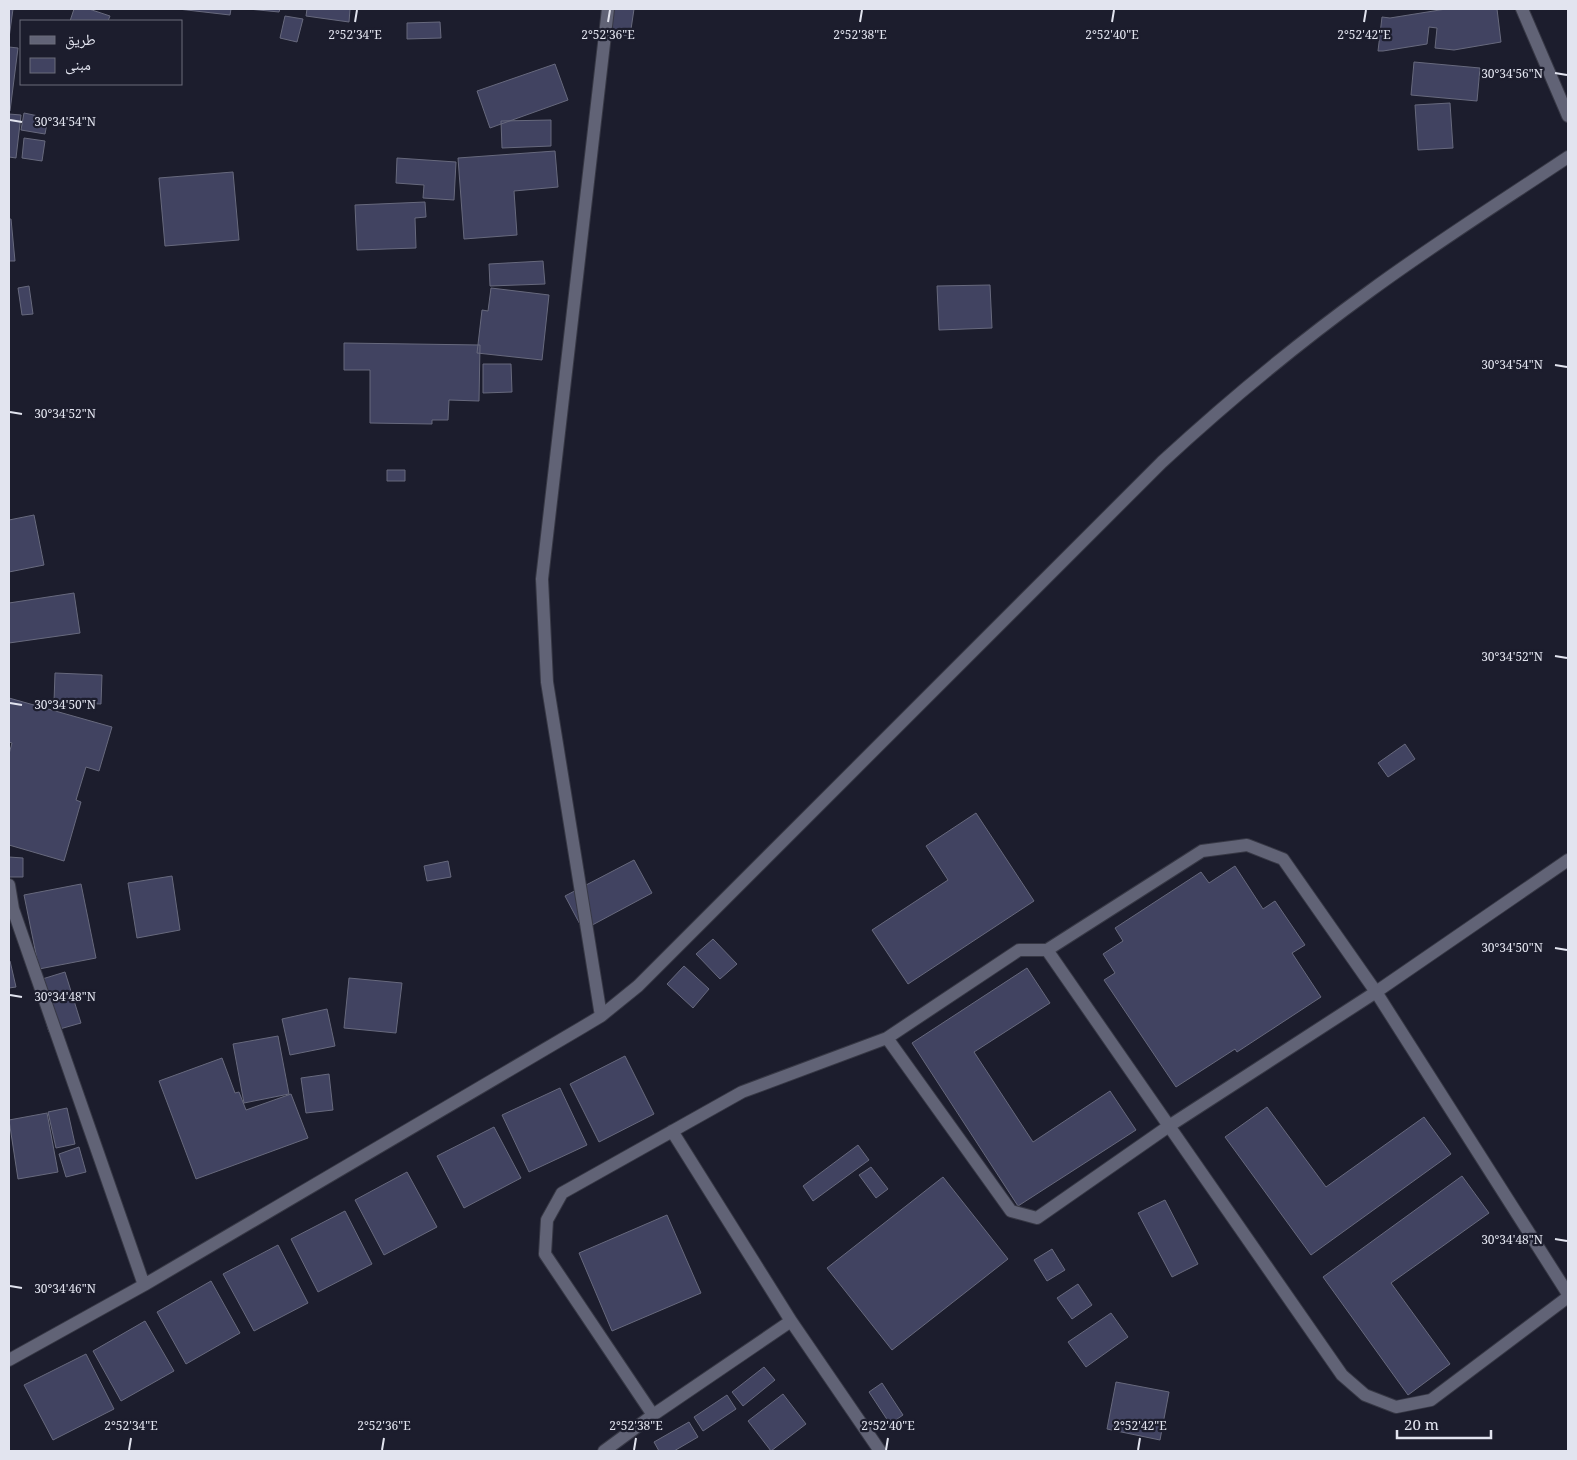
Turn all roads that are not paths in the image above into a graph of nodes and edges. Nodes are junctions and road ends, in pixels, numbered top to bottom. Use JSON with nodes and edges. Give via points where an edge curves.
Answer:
{"nodes":[{"id":1,"x":608,"y":9,"type":"edge"},
{"id":2,"x":1522,"y":9,"type":"edge"},
{"id":3,"x":1568,"y":116,"type":"edge"},
{"id":4,"x":1568,"y":157,"type":"edge"},
{"id":5,"x":1568,"y":860,"type":"edge"},
{"id":6,"x":9,"y":885,"type":"edge"},
{"id":7,"x":1048,"y":950,"type":"junction"},
{"id":8,"x":1376,"y":992,"type":"junction"},
{"id":9,"x":601,"y":1016,"type":"junction"},
{"id":10,"x":887,"y":1038,"type":"junction"},
{"id":11,"x":1169,"y":1126,"type":"junction"},
{"id":12,"x":672,"y":1131,"type":"junction"},
{"id":13,"x":144,"y":1285,"type":"junction"},
{"id":14,"x":1568,"y":1296,"type":"edge"},
{"id":15,"x":791,"y":1321,"type":"junction"},
{"id":16,"x":9,"y":1360,"type":"edge"},
{"id":17,"x":653,"y":1415,"type":"junction"},
{"id":18,"x":604,"y":1451,"type":"edge"},
{"id":19,"x":880,"y":1451,"type":"edge"}],
"edges":[{"from":1,"to":9,"type":"street","via":[[542,579],[547,682]]},
{"from":2,"to":3,"type":"street"},
{"from":4,"to":9,"type":"street","via":[[1370,291],[1289,351],[1203,424],[1154,469],[638,986]]},
{"from":5,"to":8,"type":"street"},
{"from":6,"to":13,"type":"street","via":[[13,909]]},
{"from":7,"to":8,"type":"street","via":[[1202,851],[1248,845],[1283,859]]},
{"from":7,"to":10,"type":"street","via":[[1019,950]]},
{"from":7,"to":11,"type":"street"},
{"from":8,"to":11,"type":"street"},
{"from":8,"to":14,"type":"street"},
{"from":9,"to":13,"type":"street"},
{"from":10,"to":11,"type":"street","via":[[1011,1211],[1037,1218]]},
{"from":10,"to":12,"type":"street","via":[[742,1092]]},
{"from":11,"to":14,"type":"street","via":[[1342,1375],[1365,1395],[1396,1407],[1431,1400]]},
{"from":12,"to":15,"type":"street"},
{"from":12,"to":17,"type":"street","via":[[562,1193],[547,1220],[545,1254]]},
{"from":13,"to":16,"type":"street"},
{"from":15,"to":17,"type":"street"},
{"from":15,"to":19,"type":"street"},
{"from":17,"to":18,"type":"street"}]}
